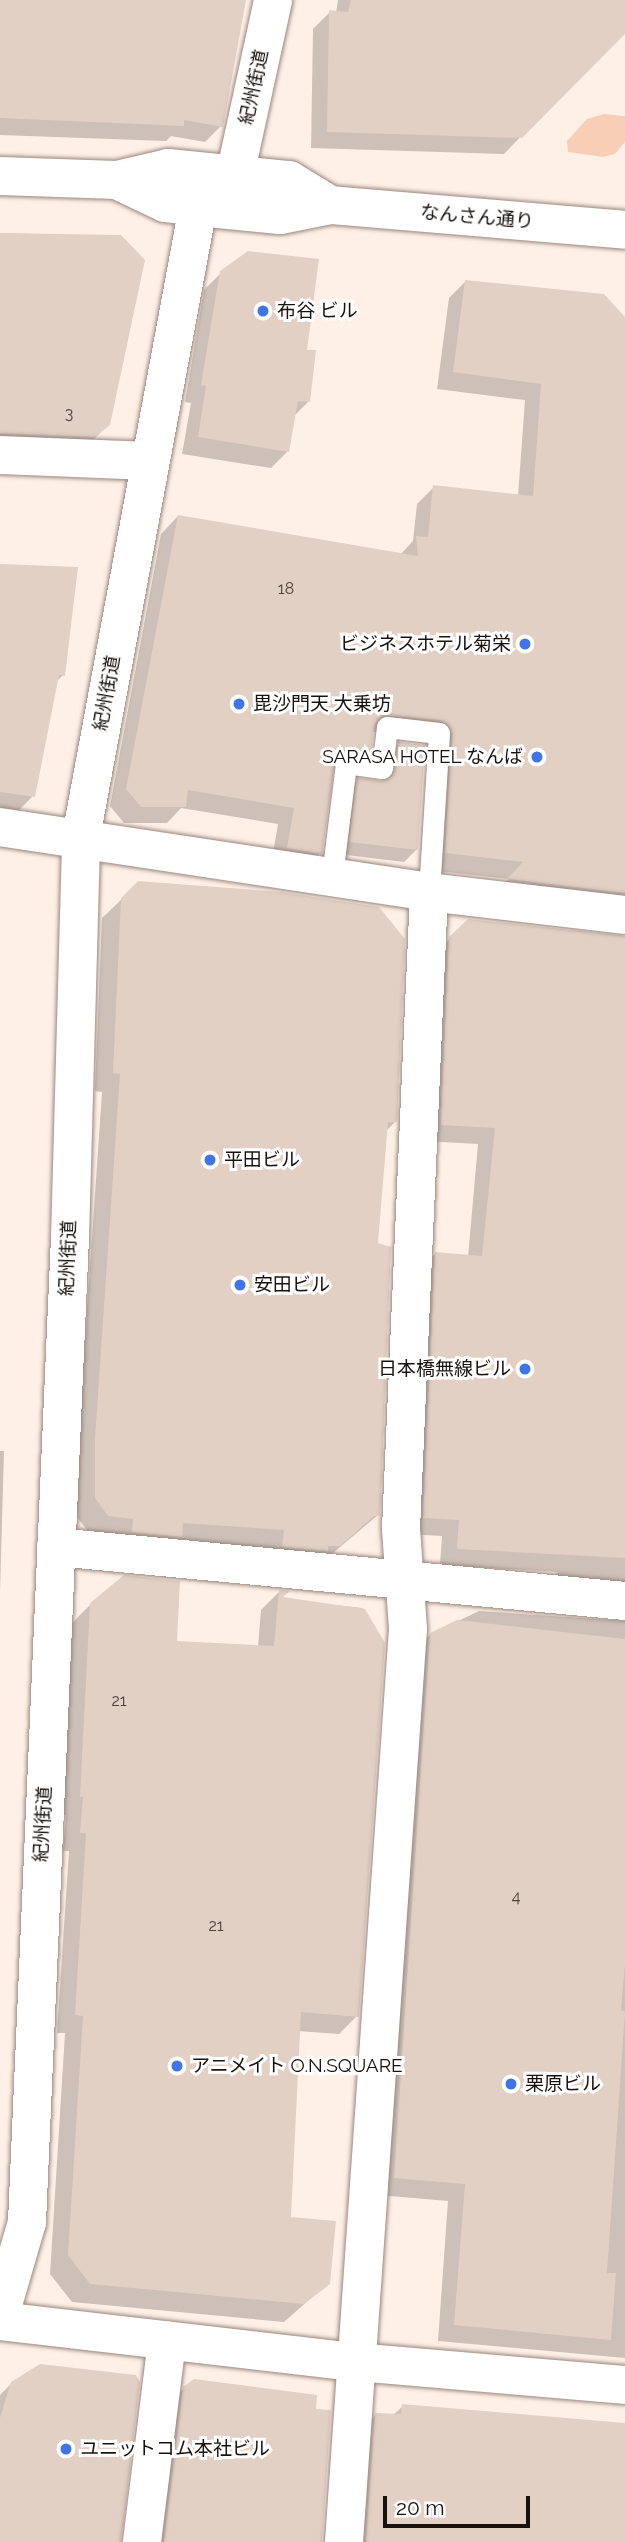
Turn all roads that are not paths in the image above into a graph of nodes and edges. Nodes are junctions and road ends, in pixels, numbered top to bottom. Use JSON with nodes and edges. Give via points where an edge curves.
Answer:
{"nodes":[{"id":1,"x":273,"y":0,"type":"edge"},
{"id":2,"x":236,"y":175,"type":"junction"},
{"id":3,"x":0,"y":176,"type":"edge"},
{"id":4,"x":117,"y":180,"type":"junction"},
{"id":5,"x":330,"y":205,"type":"junction"},
{"id":6,"x":198,"y":207,"type":"junction"},
{"id":7,"x":625,"y":230,"type":"edge"},
{"id":8,"x":0,"y":455,"type":"edge"},
{"id":9,"x":149,"y":461,"type":"junction"},
{"id":10,"x":0,"y":827,"type":"edge"},
{"id":11,"x":81,"y":837,"type":"junction"},
{"id":12,"x":332,"y":876,"type":"junction"},
{"id":13,"x":429,"y":892,"type":"junction"},
{"id":14,"x":625,"y":915,"type":"edge"},
{"id":15,"x":56,"y":1547,"type":"junction"},
{"id":16,"x":404,"y":1579,"type":"junction"},
{"id":17,"x":625,"y":1601,"type":"edge"},
{"id":18,"x":16,"y":2090,"type":"edge"},
{"id":19,"x":0,"y":2315,"type":"edge"},
{"id":20,"x":0,"y":2321,"type":"edge"},
{"id":21,"x":167,"y":2341,"type":"junction"},
{"id":22,"x":356,"y":2362,"type":"junction"},
{"id":23,"x":625,"y":2385,"type":"edge"},
{"id":24,"x":142,"y":2542,"type":"edge"},
{"id":25,"x":344,"y":2542,"type":"edge"}],
"edges":[{"from":1,"to":2,"type":"street","name":"紀州街道"},
{"from":2,"to":4,"type":"street","name":"なんさん通り","via":[[168,168]]},
{"from":2,"to":5,"type":"street","name":"なんさん通り","via":[[289,180]]},
{"from":3,"to":4,"type":"street","name":"なんさん通り"},
{"from":4,"to":6,"type":"street","name":"なんさん通り","via":[[165,203]]},
{"from":5,"to":6,"type":"street","name":"なんさん通り","via":[[280,215]]},
{"from":5,"to":7,"type":"street","name":"なんさん通り"},
{"from":6,"to":9,"type":"street","name":"紀州街道"},
{"from":8,"to":9,"type":"street"},
{"from":9,"to":11,"type":"street","name":"紀州街道"},
{"from":10,"to":11,"type":"street"},
{"from":11,"to":12,"type":"street"},
{"from":11,"to":15,"type":"street","name":"紀州街道"},
{"from":12,"to":13,"type":"street"},
{"from":12,"to":13,"type":"lane","via":[[346,763],[382,768],[387,727],[439,733]]},
{"from":13,"to":14,"type":"street"},
{"from":13,"to":16,"type":"street","via":[[401,1530]]},
{"from":15,"to":16,"type":"street"},
{"from":15,"to":18,"type":"street","name":"紀州街道"},
{"from":16,"to":17,"type":"street"},
{"from":16,"to":22,"type":"street","via":[[408,1629]]},
{"from":18,"to":19,"type":"street","name":"紀州街道","via":[[26,2222]]},
{"from":20,"to":21,"type":"street"},
{"from":21,"to":22,"type":"street"},
{"from":21,"to":24,"type":"street"},
{"from":22,"to":23,"type":"street"},
{"from":22,"to":25,"type":"street"}]}
